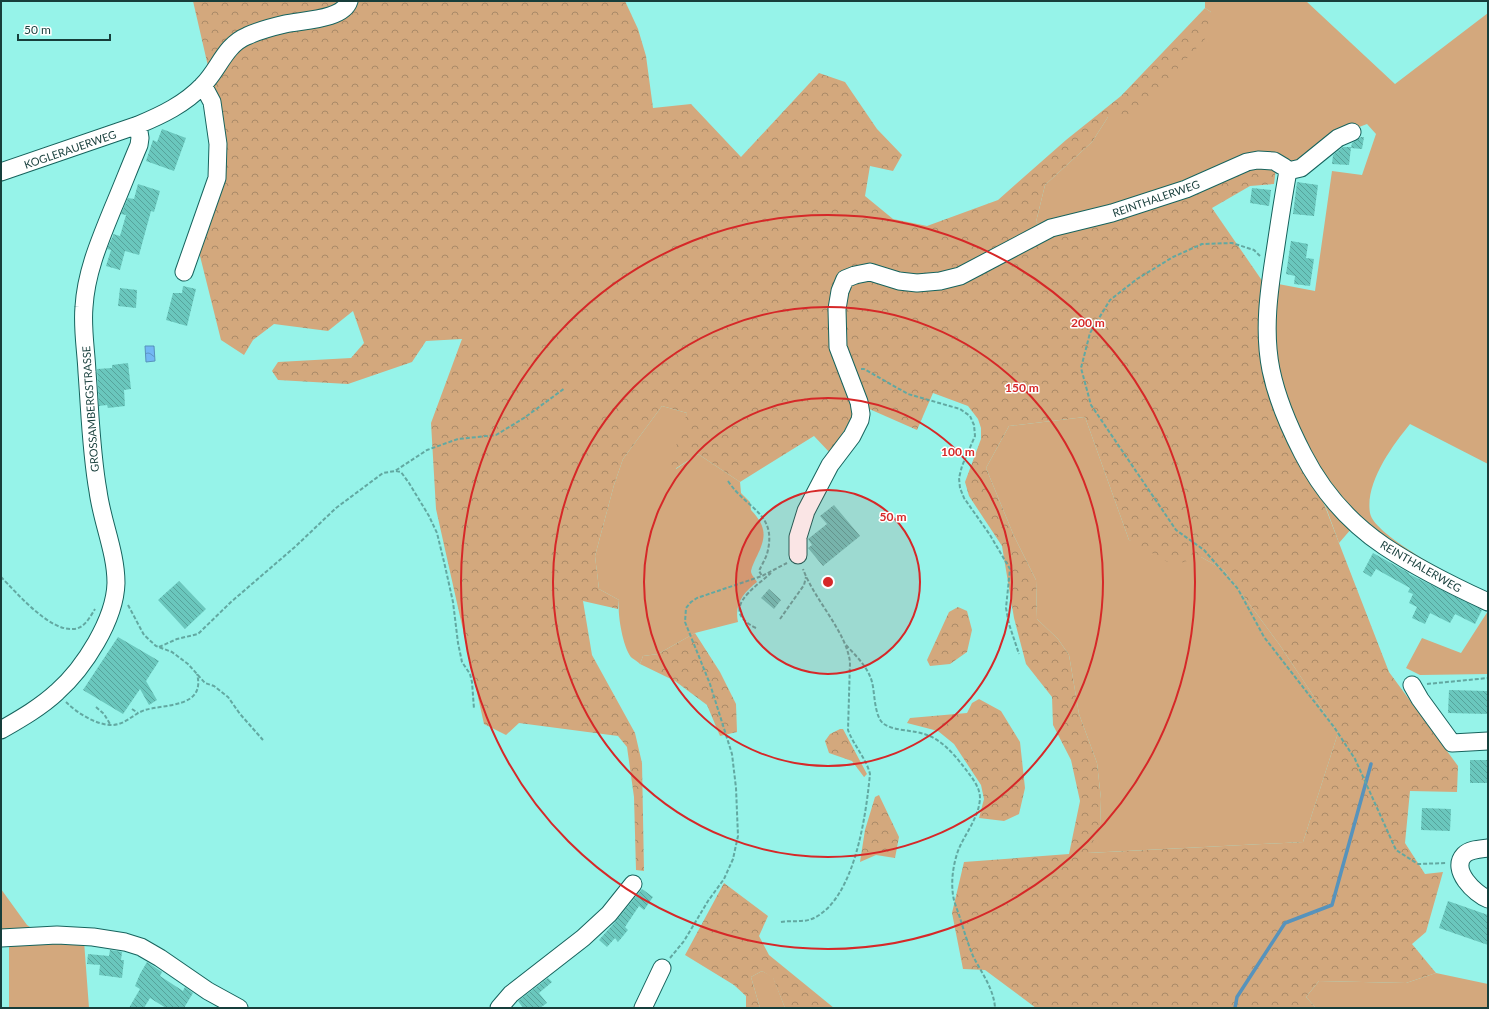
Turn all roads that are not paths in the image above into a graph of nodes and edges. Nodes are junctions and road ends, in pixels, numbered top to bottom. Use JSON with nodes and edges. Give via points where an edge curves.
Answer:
{"nodes":[{"id":1,"x":349,"y":1,"type":"edge"},
{"id":2,"x":203,"y":85,"type":"junction"},
{"id":3,"x":138,"y":125,"type":"junction"},
{"id":4,"x":1352,"y":132,"type":"dead end"},
{"id":5,"x":1288,"y":171,"type":"junction"},
{"id":6,"x":1,"y":172,"type":"edge"},
{"id":7,"x":184,"y":272,"type":"dead end"},
{"id":8,"x":798,"y":555,"type":"road end"},
{"id":9,"x":1488,"y":602,"type":"edge"},
{"id":10,"x":1412,"y":685,"type":"road end"},
{"id":11,"x":1,"y":730,"type":"edge"},
{"id":12,"x":1488,"y":741,"type":"edge"},
{"id":13,"x":1488,"y":848,"type":"edge"},
{"id":14,"x":632,"y":884,"type":"dead end"},
{"id":15,"x":1488,"y":899,"type":"edge"},
{"id":16,"x":1,"y":938,"type":"edge"},
{"id":17,"x":662,"y":968,"type":"road end"},
{"id":18,"x":240,"y":1008,"type":"edge"},
{"id":19,"x":499,"y":1008,"type":"edge"},
{"id":20,"x":643,"y":1008,"type":"edge"}],
"edges":[{"from":1,"to":2,"type":"street","via":[[345,8],[331,16],[267,28],[243,38],[229,49]]},
{"from":2,"to":3,"type":"street","via":[[169,111]]},
{"from":2,"to":7,"type":"street","via":[[212,102],[218,144],[217,178]]},
{"from":3,"to":6,"type":"street","name":"KOGLERAUERWEG"},
{"from":3,"to":11,"type":"street","name":"GROSSAMBERGSTRASSE","via":[[139,145],[88,274],[83,309],[95,471],[113,554],[115,594],[103,630],[78,668],[57,693]]},
{"from":4,"to":5,"type":"street","via":[[1338,138],[1301,168]]},
{"from":5,"to":8,"type":"street","name":"REINTHALERWEG","via":[[1274,161],[1247,162],[1186,189],[1112,213],[1051,228],[960,276],[940,281],[916,284],[870,272],[845,279],[837,309],[838,347],[859,402],[860,420],[852,436],[830,465],[806,511],[798,537]]},
{"from":5,"to":9,"type":"street","name":"REINTHALERWEG","via":[[1267,310],[1270,368],[1287,420],[1312,470],[1345,514],[1384,546]]},
{"from":10,"to":12,"type":"street","via":[[1452,743]]},
{"from":13,"to":15,"type":"street","via":[[1474,849],[1464,855],[1460,863],[1461,875]]},
{"from":14,"to":19,"type":"street","via":[[609,914],[583,938],[511,994]]},
{"from":16,"to":18,"type":"street","via":[[57,935],[125,942],[141,947]]},
{"from":17,"to":20,"type":"street"}]}
